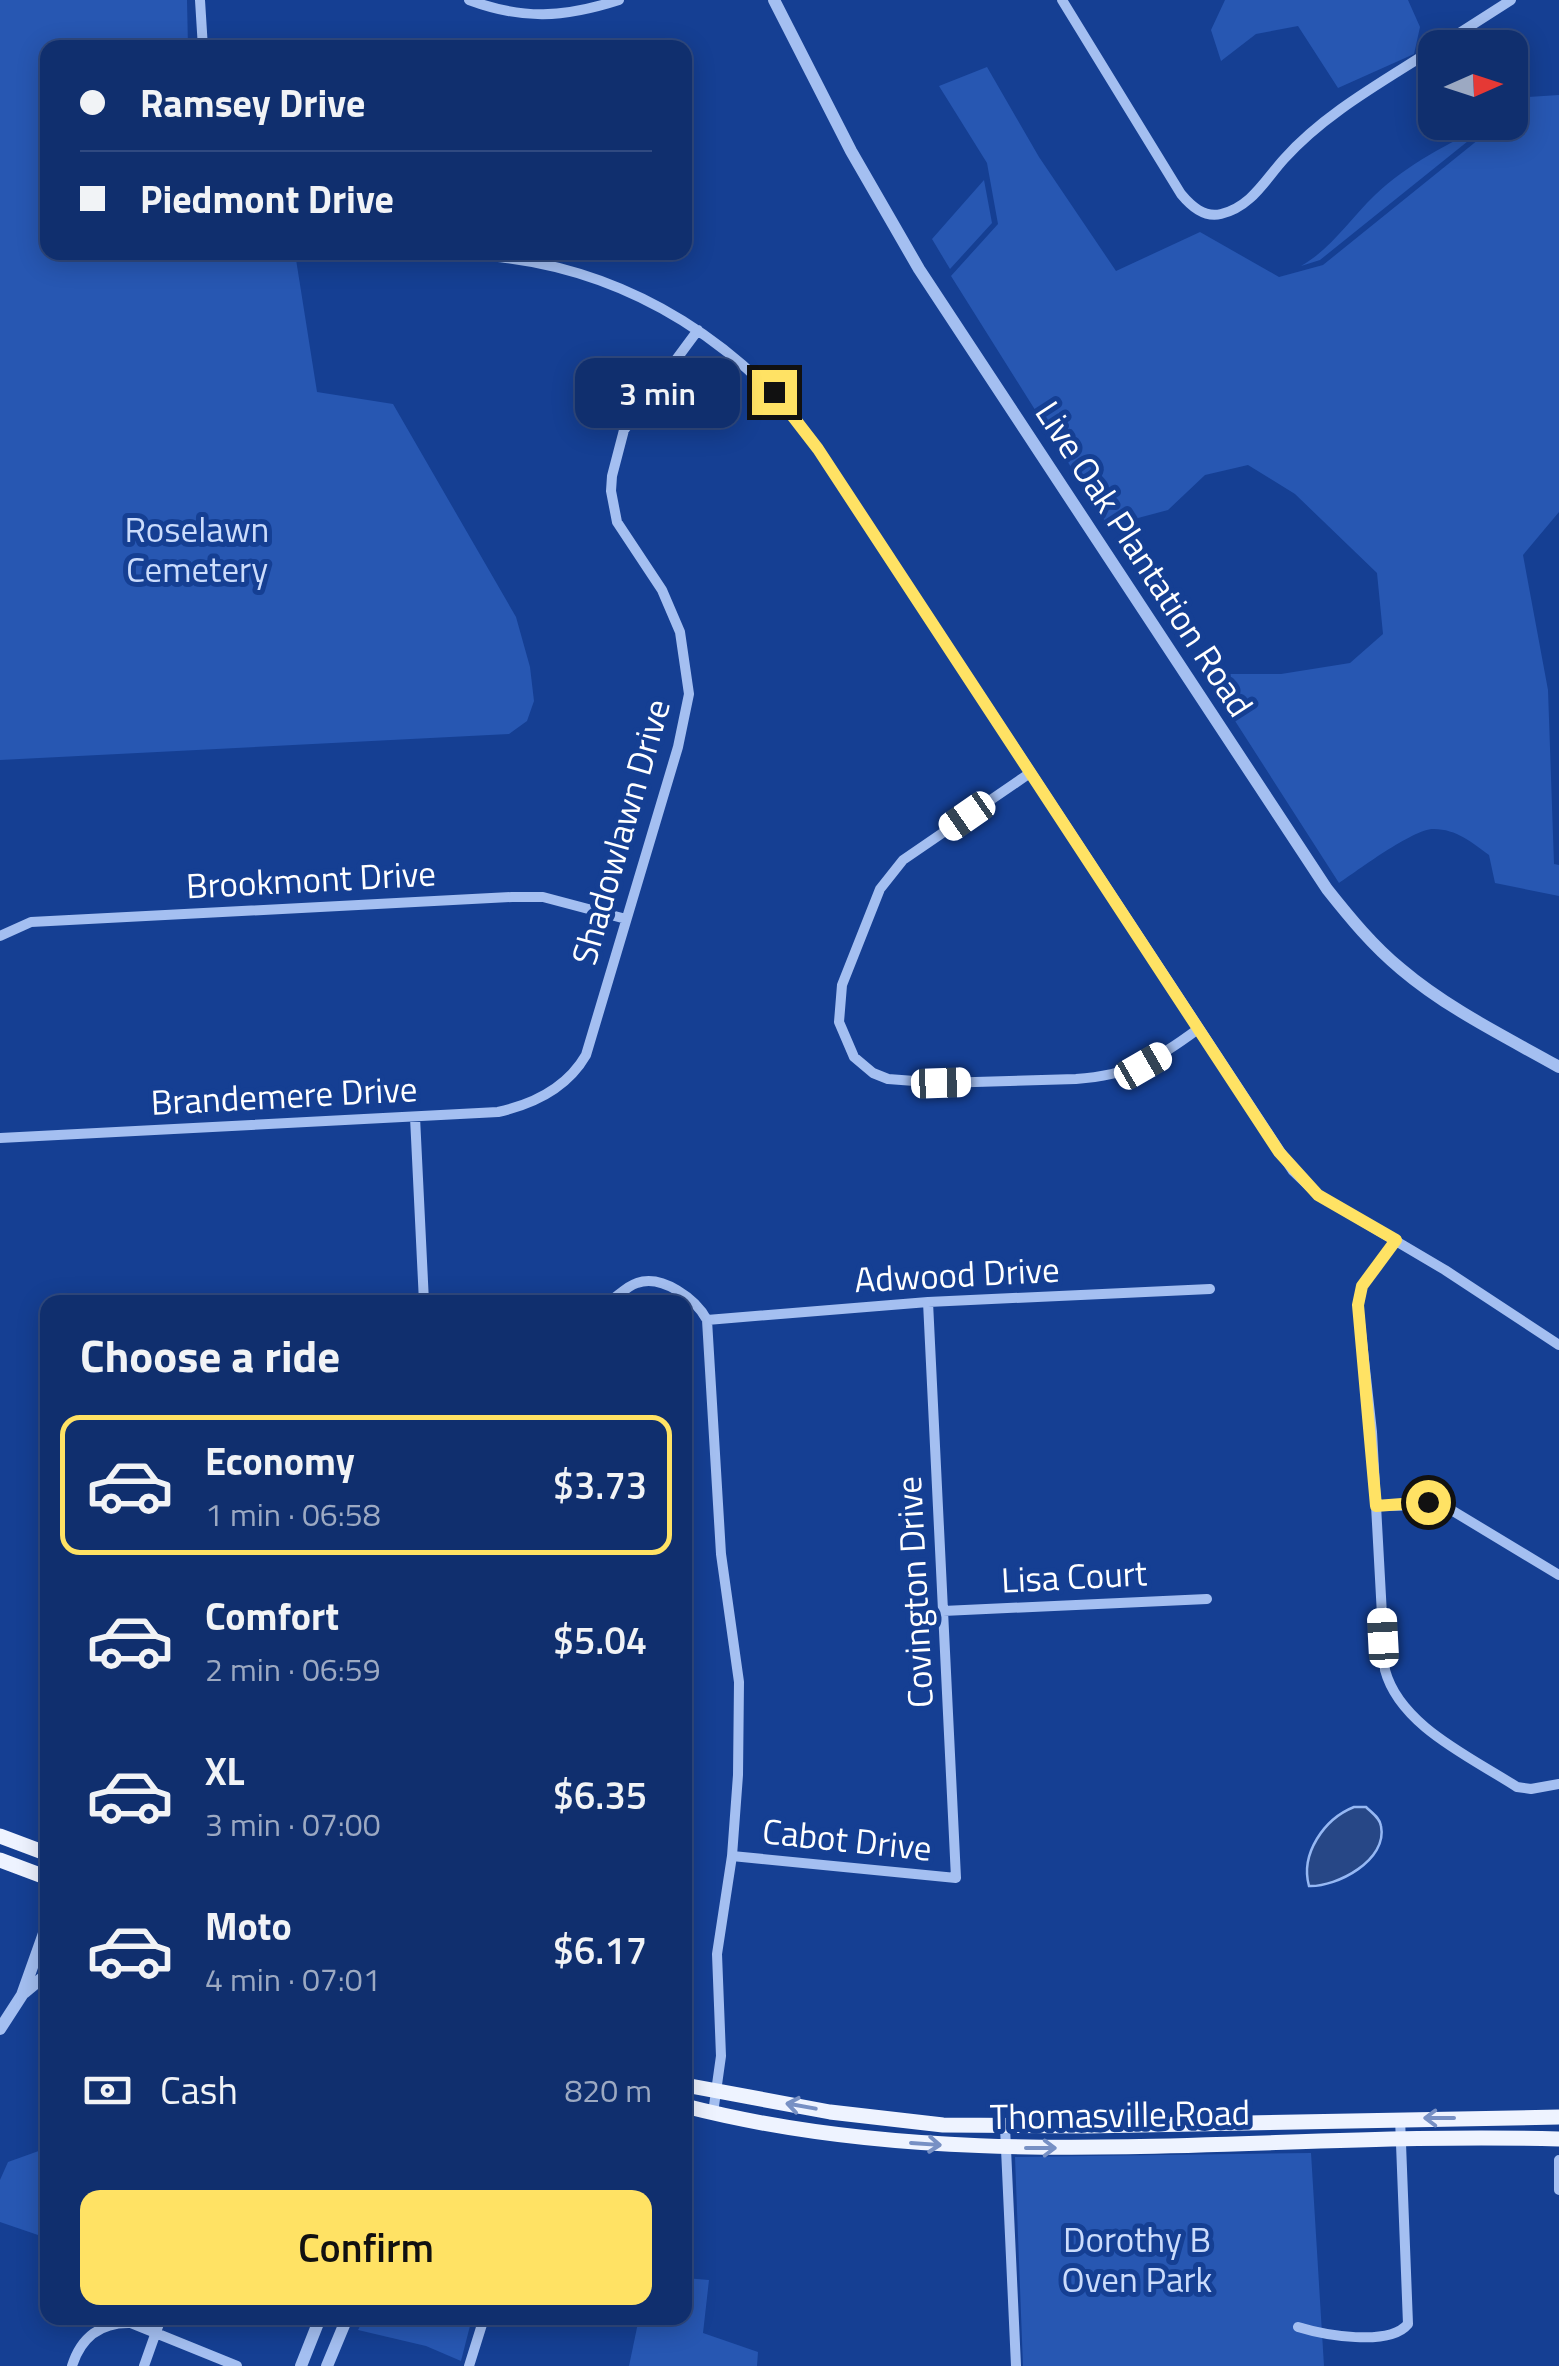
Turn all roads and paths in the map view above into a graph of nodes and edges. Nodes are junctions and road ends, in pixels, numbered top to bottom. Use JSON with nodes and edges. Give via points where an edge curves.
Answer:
{"nodes":[{"id":1,"x":200,"y":0,"type":"edge"},
{"id":2,"x":469,"y":0,"type":"edge"},
{"id":3,"x":619,"y":0,"type":"edge"},
{"id":4,"x":774,"y":0,"type":"edge"},
{"id":5,"x":1062,"y":0,"type":"edge"},
{"id":6,"x":1510,"y":0,"type":"edge"},
{"id":7,"x":1464,"y":30,"type":"edge"},
{"id":8,"x":202,"y":40,"type":"edge"},
{"id":9,"x":1418,"y":60,"type":"edge"},
{"id":10,"x":519,"y":260,"type":"edge"},
{"id":11,"x":698,"y":330,"type":"junction"},
{"id":12,"x":1030,"y":772,"type":"junction"},
{"id":13,"x":626,"y":918,"type":"junction"},
{"id":14,"x":0,"y":936,"type":"edge"},
{"id":15,"x":1198,"y":1029,"type":"junction"},
{"id":16,"x":1559,"y":1068,"type":"edge"},
{"id":17,"x":563,"y":1083,"type":"joint"},
{"id":18,"x":415,"y":1117,"type":"junction"},
{"id":19,"x":0,"y":1138,"type":"edge"},
{"id":20,"x":1396,"y":1240,"type":"junction"},
{"id":21,"x":1210,"y":1288,"type":"dead end"},
{"id":22,"x":424,"y":1295,"type":"edge"},
{"id":23,"x":619,"y":1295,"type":"edge"},
{"id":24,"x":686,"y":1295,"type":"edge"},
{"id":25,"x":692,"y":1301,"type":"edge"},
{"id":26,"x":928,"y":1302,"type":"junction"},
{"id":27,"x":707,"y":1320,"type":"junction"},
{"id":28,"x":1559,"y":1345,"type":"edge"},
{"id":29,"x":1376,"y":1506,"type":"junction"},
{"id":30,"x":1559,"y":1576,"type":"edge"},
{"id":31,"x":1207,"y":1599,"type":"dead end"},
{"id":32,"x":943,"y":1611,"type":"junction"},
{"id":33,"x":1559,"y":1784,"type":"edge"},
{"id":34,"x":0,"y":1836,"type":"edge"},
{"id":35,"x":40,"y":1851,"type":"edge"},
{"id":36,"x":732,"y":1856,"type":"junction"},
{"id":37,"x":0,"y":1860,"type":"edge"},
{"id":38,"x":40,"y":1875,"type":"edge"},
{"id":39,"x":956,"y":1878,"type":"joint"},
{"id":40,"x":40,"y":1944,"type":"edge"},
{"id":41,"x":40,"y":1979,"type":"edge"},
{"id":42,"x":22,"y":1994,"type":"junction"},
{"id":43,"x":0,"y":2029,"type":"edge"},
{"id":44,"x":692,"y":2086,"type":"edge"},
{"id":45,"x":717,"y":2091,"type":"junction"},
{"id":46,"x":692,"y":2108,"type":"edge"},
{"id":47,"x":713,"y":2113,"type":"junction"},
{"id":48,"x":1400,"y":2118,"type":"junction"},
{"id":49,"x":1559,"y":2118,"type":"edge"},
{"id":50,"x":1292,"y":2122,"type":"junction"},
{"id":51,"x":1161,"y":2125,"type":"junction"},
{"id":52,"x":1005,"y":2127,"type":"junction"},
{"id":53,"x":1559,"y":2139,"type":"edge"},
{"id":54,"x":1400,"y":2141,"type":"junction"},
{"id":55,"x":1293,"y":2143,"type":"junction"},
{"id":56,"x":1161,"y":2146,"type":"junction"},
{"id":57,"x":1006,"y":2148,"type":"junction"},
{"id":58,"x":1559,"y":2160,"type":"edge"},
{"id":59,"x":1559,"y":2190,"type":"edge"},
{"id":60,"x":108,"y":2325,"type":"edge"},
{"id":61,"x":136,"y":2325,"type":"edge"},
{"id":62,"x":159,"y":2325,"type":"edge"},
{"id":63,"x":317,"y":2325,"type":"edge"},
{"id":64,"x":344,"y":2325,"type":"edge"},
{"id":65,"x":482,"y":2325,"type":"edge"},
{"id":66,"x":1298,"y":2327,"type":"dead end"},
{"id":67,"x":155,"y":2334,"type":"junction"},
{"id":68,"x":72,"y":2366,"type":"edge"},
{"id":69,"x":144,"y":2366,"type":"edge"},
{"id":70,"x":238,"y":2366,"type":"edge"},
{"id":71,"x":300,"y":2366,"type":"edge"},
{"id":72,"x":327,"y":2366,"type":"edge"},
{"id":73,"x":469,"y":2366,"type":"edge"},
{"id":74,"x":1016,"y":2366,"type":"edge"}],
"edges":[{"from":1,"to":8,"type":"street"},
{"from":2,"to":3,"type":"street","via":[[537,16]]},
{"from":4,"to":16,"type":"street","name":"Live Oak Plantation Road","via":[[919,269],[1327,890],[1413,978]]},
{"from":5,"to":9,"type":"street","via":[[1181,194],[1212,215],[1248,201],[1327,120]]},
{"from":6,"to":7,"type":"street"},
{"from":10,"to":11,"type":"street","via":[[634,294]]},
{"from":11,"to":12,"type":"street","via":[[756,374],[796,418]]},
{"from":11,"to":13,"type":"street","name":"Shadowlawn Drive","via":[[624,430],[612,476],[618,522],[672,611],[689,677],[686,718]]},
{"from":12,"to":15,"type":"street"},
{"from":12,"to":15,"type":"street","via":[[904,860],[880,889],[842,985],[838,1022],[847,1047],[873,1073],[908,1082],[1076,1080],[1143,1066]]},
{"from":13,"to":14,"type":"street","name":"Brookmont Drive","via":[[512,896],[32,922]]},
{"from":13,"to":17,"type":"street","name":"Shadowlawn Drive","via":[[586,1054]]},
{"from":15,"to":20,"type":"street","via":[[1308,1186]]},
{"from":17,"to":18,"type":"street","name":"Brandemere Drive","via":[[528,1106]]},
{"from":18,"to":19,"type":"street","name":"Brandemere Drive"},
{"from":18,"to":22,"type":"street"},
{"from":20,"to":28,"type":"street"},
{"from":20,"to":29,"type":"street","via":[[1362,1286],[1358,1305]]},
{"from":21,"to":26,"type":"street","name":"Adwood Drive"},
{"from":23,"to":24,"type":"street","via":[[632,1284],[655,1282]]},
{"from":25,"to":27,"type":"street"},
{"from":26,"to":27,"type":"street","name":"Adwood Drive"},
{"from":26,"to":32,"type":"street","name":"Covington Drive"},
{"from":27,"to":36,"type":"street","via":[[721,1554],[739,1682]]},
{"from":29,"to":30,"type":"street","via":[[1443,1505]]},
{"from":29,"to":33,"type":"street","via":[[1384,1670],[1401,1705],[1517,1787]]},
{"from":31,"to":32,"type":"street","name":"Lisa Court"},
{"from":32,"to":39,"type":"street","name":"Covington Drive"},
{"from":34,"to":35,"type":"main road"},
{"from":36,"to":39,"type":"street","name":"Cabot Drive"},
{"from":36,"to":45,"type":"street","via":[[718,1954]]},
{"from":37,"to":38,"type":"main road"},
{"from":40,"to":42,"type":"street"},
{"from":41,"to":42,"type":"street"},
{"from":42,"to":43,"type":"street"},
{"from":44,"to":45,"type":"main road","name":"Thomasville Road"},
{"from":45,"to":47,"type":"street"},
{"from":52,"to":45,"type":"main road","name":"Thomasville Road","one_way":true,"via":[[884,2119]]},
{"from":46,"to":47,"type":"main road","name":"Thomasville Road"},
{"from":47,"to":57,"type":"main road","name":"Thomasville Road","one_way":true,"via":[[830,2135]]},
{"from":49,"to":48,"type":"main road","name":"Thomasville Road","one_way":true},
{"from":48,"to":50,"type":"main road","name":"Thomasville Road"},
{"from":48,"to":54,"type":"street"},
{"from":50,"to":51,"type":"main road","name":"Thomasville Road"},
{"from":50,"to":55,"type":"main road"},
{"from":51,"to":52,"type":"main road","name":"Thomasville Road"},
{"from":51,"to":56,"type":"main road"},
{"from":52,"to":57,"type":"street"},
{"from":53,"to":54,"type":"main road","name":"Thomasville Road"},
{"from":54,"to":55,"type":"main road","name":"Thomasville Road"},
{"from":54,"to":66,"type":"street","via":[[1408,2324],[1394,2334],[1333,2337]]},
{"from":55,"to":56,"type":"main road","name":"Thomasville Road"},
{"from":57,"to":56,"type":"main road","name":"Thomasville Road","one_way":true},
{"from":57,"to":74,"type":"street"},
{"from":58,"to":59,"type":"street"},
{"from":60,"to":68,"type":"street","via":[[76,2352]]},
{"from":61,"to":67,"type":"street"},
{"from":62,"to":67,"type":"street"},
{"from":63,"to":71,"type":"street"},
{"from":64,"to":72,"type":"street"},
{"from":65,"to":73,"type":"street"},
{"from":67,"to":69,"type":"street"},
{"from":67,"to":70,"type":"street"}]}
